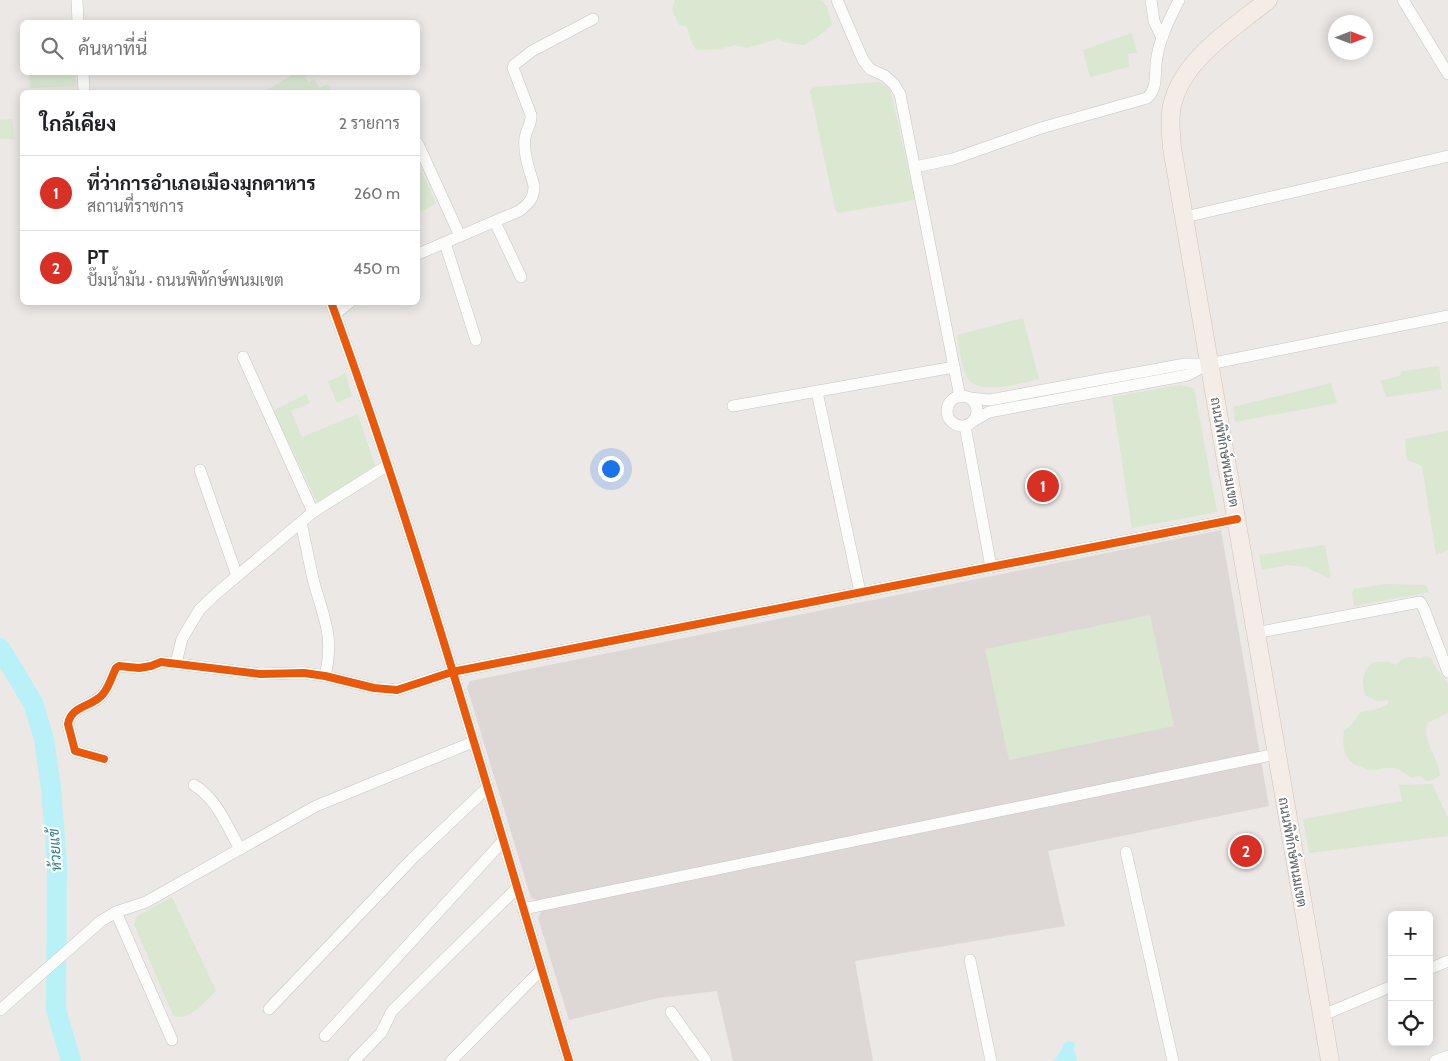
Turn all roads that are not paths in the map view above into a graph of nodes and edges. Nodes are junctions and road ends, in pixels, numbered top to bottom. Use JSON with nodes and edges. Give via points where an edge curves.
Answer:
{"nodes":[{"id":1,"x":76,"y":0,"type":"edge"},
{"id":2,"x":1151,"y":0,"type":"edge"},
{"id":3,"x":1180,"y":0,"type":"edge"},
{"id":4,"x":1268,"y":0,"type":"edge"},
{"id":5,"x":1403,"y":0,"type":"edge"},
{"id":6,"x":839,"y":1,"type":"edge"},
{"id":7,"x":593,"y":19,"type":"dead end"},
{"id":8,"x":78,"y":20,"type":"edge"},
{"id":9,"x":1162,"y":38,"type":"junction"},
{"id":10,"x":1448,"y":74,"type":"edge"},
{"id":11,"x":83,"y":75,"type":"edge"},
{"id":12,"x":84,"y":90,"type":"edge"},
{"id":13,"x":420,"y":148,"type":"edge"},
{"id":14,"x":1448,"y":156,"type":"edge"},
{"id":15,"x":915,"y":167,"type":"junction"},
{"id":16,"x":1185,"y":217,"type":"junction"},
{"id":17,"x":495,"y":222,"type":"junction"},
{"id":18,"x":460,"y":236,"type":"junction"},
{"id":19,"x":445,"y":243,"type":"junction"},
{"id":20,"x":420,"y":253,"type":"edge"},
{"id":21,"x":521,"y":277,"type":"dead end"},
{"id":22,"x":332,"y":305,"type":"edge"},
{"id":23,"x":346,"y":305,"type":"edge"},
{"id":24,"x":335,"y":314,"type":"junction"},
{"id":25,"x":1448,"y":316,"type":"edge"},
{"id":26,"x":476,"y":340,"type":"dead end"},
{"id":27,"x":243,"y":357,"type":"dead end"},
{"id":28,"x":1209,"y":364,"type":"junction"},
{"id":29,"x":954,"y":367,"type":"junction"},
{"id":30,"x":817,"y":392,"type":"junction"},
{"id":31,"x":965,"y":398,"type":"junction"},
{"id":32,"x":733,"y":406,"type":"dead end"},
{"id":33,"x":969,"y":424,"type":"junction"},
{"id":34,"x":388,"y":465,"type":"junction"},
{"id":35,"x":200,"y":470,"type":"dead end"},
{"id":36,"x":313,"y":512,"type":"junction"},
{"id":37,"x":1236,"y":519,"type":"junction"},
{"id":38,"x":301,"y":522,"type":"junction"},
{"id":39,"x":992,"y":567,"type":"junction"},
{"id":40,"x":237,"y":576,"type":"junction"},
{"id":41,"x":860,"y":592,"type":"junction"},
{"id":42,"x":1255,"y":633,"type":"junction"},
{"id":43,"x":176,"y":664,"type":"junction"},
{"id":44,"x":452,"y":672,"type":"junction"},
{"id":45,"x":1448,"y":672,"type":"edge"},
{"id":46,"x":324,"y":676,"type":"junction"},
{"id":47,"x":473,"y":742,"type":"junction"},
{"id":48,"x":1276,"y":754,"type":"junction"},
{"id":49,"x":104,"y":759,"type":"dead end"},
{"id":50,"x":194,"y":785,"type":"dead end"},
{"id":51,"x":487,"y":788,"type":"junction"},
{"id":52,"x":503,"y":841,"type":"junction"},
{"id":53,"x":240,"y":848,"type":"junction"},
{"id":54,"x":1126,"y":852,"type":"dead end"},
{"id":55,"x":517,"y":888,"type":"junction"},
{"id":56,"x":523,"y":909,"type":"junction"},
{"id":57,"x":116,"y":912,"type":"junction"},
{"id":58,"x":970,"y":960,"type":"dead end"},
{"id":59,"x":1448,"y":961,"type":"edge"},
{"id":60,"x":1433,"y":967,"type":"edge"},
{"id":61,"x":541,"y":970,"type":"junction"},
{"id":62,"x":1388,"y":988,"type":"edge"},
{"id":63,"x":269,"y":1009,"type":"dead end"},
{"id":64,"x":0,"y":1010,"type":"edge"},
{"id":65,"x":671,"y":1012,"type":"dead end"},
{"id":66,"x":1321,"y":1016,"type":"junction"},
{"id":67,"x":324,"y":1036,"type":"dead end"},
{"id":68,"x":172,"y":1040,"type":"dead end"},
{"id":69,"x":1448,"y":1056,"type":"edge"},
{"id":70,"x":354,"y":1061,"type":"edge"},
{"id":71,"x":452,"y":1061,"type":"edge"},
{"id":72,"x":569,"y":1061,"type":"edge"},
{"id":73,"x":706,"y":1061,"type":"edge"},
{"id":74,"x":992,"y":1061,"type":"edge"},
{"id":75,"x":1174,"y":1061,"type":"edge"},
{"id":76,"x":1330,"y":1061,"type":"edge"},
{"id":77,"x":1435,"y":1061,"type":"edge"}],
"edges":[{"from":1,"to":8,"type":"street"},
{"from":2,"to":9,"type":"street","via":[[1154,21]]},
{"from":3,"to":9,"type":"street"},
{"from":4,"to":16,"type":"main road","name":"ถนนพิทักษ์พนมเขต","via":[[1195,62],[1177,89],[1170,126]]},
{"from":5,"to":10,"type":"street"},
{"from":6,"to":15,"type":"street","via":[[864,60],[870,69],[894,84],[900,94]]},
{"from":7,"to":17,"type":"street","via":[[532,51],[514,65],[532,120],[524,144],[534,193],[525,207]]},
{"from":9,"to":15,"type":"street","via":[[1157,52],[1154,87],[1147,98],[1041,128],[953,159]]},
{"from":11,"to":12,"type":"street"},
{"from":13,"to":18,"type":"street"},
{"from":14,"to":16,"type":"street"},
{"from":15,"to":29,"type":"street"},
{"from":16,"to":28,"type":"main road","name":"ถนนพิทักษ์พนมเขต"},
{"from":17,"to":18,"type":"street"},
{"from":17,"to":21,"type":"street"},
{"from":18,"to":19,"type":"street"},
{"from":19,"to":20,"type":"street"},
{"from":19,"to":26,"type":"street"},
{"from":22,"to":24,"type":"street"},
{"from":23,"to":24,"type":"street"},
{"from":24,"to":34,"type":"street"},
{"from":25,"to":28,"type":"street"},
{"from":27,"to":36,"type":"street"},
{"from":28,"to":31,"type":"street","via":[[1185,364],[990,400]]},
{"from":28,"to":33,"type":"street","via":[[1188,374],[989,412]]},
{"from":28,"to":37,"type":"main road","name":"ถนนพิทักษ์พนมเขต"},
{"from":29,"to":30,"type":"street"},
{"from":29,"to":31,"type":"street"},
{"from":30,"to":32,"type":"street"},
{"from":30,"to":41,"type":"street"},
{"from":31,"to":33,"type":"street","via":[[974,402],[977,412]]},
{"from":31,"to":33,"type":"street","via":[[952,401],[948,414],[956,425]]},
{"from":33,"to":39,"type":"street"},
{"from":34,"to":36,"type":"street"},
{"from":34,"to":44,"type":"street"},
{"from":35,"to":40,"type":"street"},
{"from":36,"to":38,"type":"street"},
{"from":37,"to":39,"type":"street"},
{"from":37,"to":42,"type":"main road","name":"ถนนพิทักษ์พนมเขต"},
{"from":38,"to":40,"type":"street"},
{"from":38,"to":46,"type":"street","via":[[329,637]]},
{"from":39,"to":41,"type":"street"},
{"from":40,"to":43,"type":"street","via":[[200,609],[182,639]]},
{"from":41,"to":44,"type":"street"},
{"from":42,"to":45,"type":"street","via":[[1420,602]]},
{"from":42,"to":48,"type":"main road","name":"ถนนพิทักษ์พนมเขต"},
{"from":43,"to":46,"type":"street","via":[[260,674]]},
{"from":43,"to":49,"type":"street","via":[[156,662],[139,668],[117,666],[104,693],[74,711],[68,724],[75,751]]},
{"from":44,"to":46,"type":"street","via":[[397,690]]},
{"from":44,"to":47,"type":"street"},
{"from":47,"to":51,"type":"street"},
{"from":47,"to":53,"type":"street","via":[[316,806]]},
{"from":48,"to":56,"type":"street"},
{"from":48,"to":66,"type":"main road","name":"ถนนพิทักษ์พนมเขต"},
{"from":50,"to":53,"type":"street","via":[[212,800]]},
{"from":51,"to":52,"type":"street"},
{"from":51,"to":63,"type":"street","via":[[412,858]]},
{"from":52,"to":55,"type":"street"},
{"from":52,"to":67,"type":"street"},
{"from":53,"to":57,"type":"street","via":[[146,902]]},
{"from":54,"to":75,"type":"street"},
{"from":55,"to":56,"type":"street"},
{"from":55,"to":70,"type":"street","via":[[392,1011],[381,1033]]},
{"from":56,"to":61,"type":"street"},
{"from":57,"to":64,"type":"street","via":[[101,921]]},
{"from":57,"to":68,"type":"street"},
{"from":58,"to":74,"type":"street"},
{"from":59,"to":60,"type":"street"},
{"from":61,"to":71,"type":"street"},
{"from":61,"to":72,"type":"street"},
{"from":62,"to":66,"type":"street"},
{"from":65,"to":73,"type":"street"},
{"from":66,"to":76,"type":"main road","name":"ถนนพิทักษ์พนมเขต"},
{"from":69,"to":77,"type":"street"}]}
